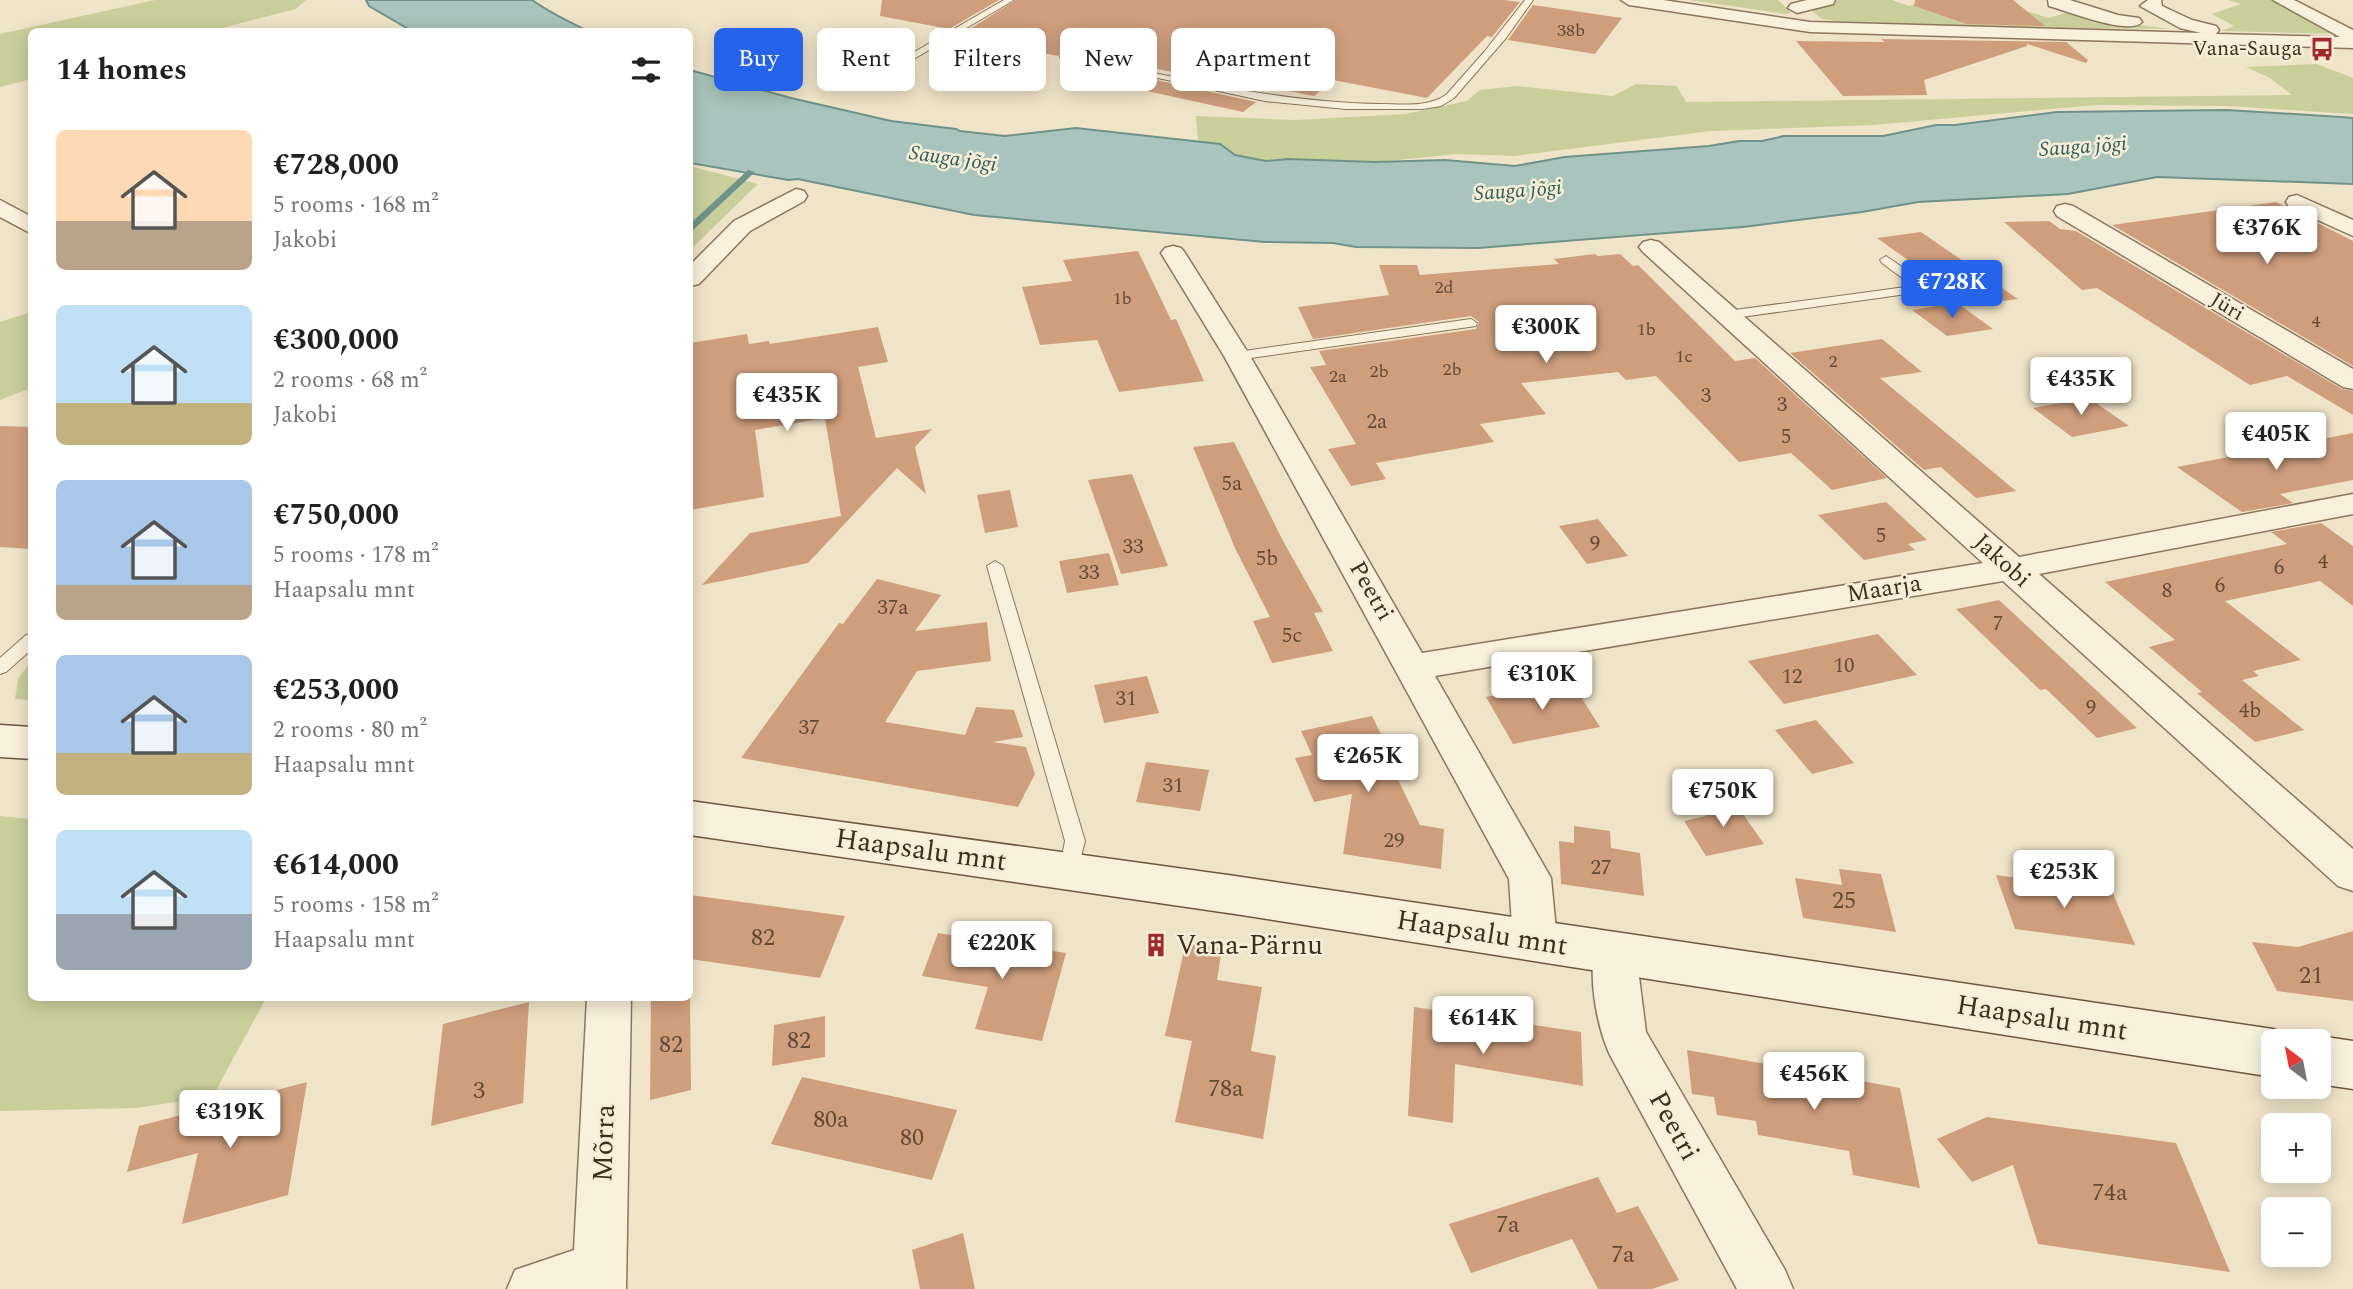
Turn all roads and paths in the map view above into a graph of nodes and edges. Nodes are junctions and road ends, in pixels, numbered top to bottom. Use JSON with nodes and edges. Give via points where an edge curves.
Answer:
{"nodes":[{"id":1,"x":1010,"y":0,"type":"edge"},
{"id":2,"x":1530,"y":0,"type":"edge"},
{"id":3,"x":1629,"y":0,"type":"edge"},
{"id":4,"x":1827,"y":0,"type":"edge"},
{"id":5,"x":2062,"y":0,"type":"edge"},
{"id":6,"x":2281,"y":0,"type":"edge"},
{"id":7,"x":2155,"y":1,"type":"edge"},
{"id":8,"x":1793,"y":4,"type":"edge"},
{"id":9,"x":1810,"y":27,"type":"junction"},
{"id":10,"x":2199,"y":27,"type":"junction"},
{"id":11,"x":2353,"y":37,"type":"edge"},
{"id":12,"x":2253,"y":42,"type":"junction"},
{"id":13,"x":2353,"y":43,"type":"edge"},
{"id":14,"x":915,"y":55,"type":"edge"},
{"id":15,"x":1157,"y":75,"type":"edge"},
{"id":16,"x":796,"y":196,"type":"dead end"},
{"id":17,"x":2297,"y":202,"type":"dead end"},
{"id":18,"x":0,"y":207,"type":"edge"},
{"id":19,"x":2065,"y":211,"type":"dead end"},
{"id":20,"x":28,"y":225,"type":"edge"},
{"id":21,"x":2353,"y":229,"type":"edge"},
{"id":22,"x":1651,"y":247,"type":"dead end"},
{"id":23,"x":1172,"y":253,"type":"dead end"},
{"id":24,"x":1886,"y":260,"type":"dead end"},
{"id":25,"x":693,"y":276,"type":"edge"},
{"id":26,"x":1727,"y":315,"type":"junction"},
{"id":27,"x":1471,"y":323,"type":"dead end"},
{"id":28,"x":1237,"y":356,"type":"junction"},
{"id":29,"x":2353,"y":381,"type":"edge"},
{"id":30,"x":2353,"y":504,"type":"edge"},
{"id":31,"x":995,"y":566,"type":"dead end"},
{"id":32,"x":2010,"y":569,"type":"junction"},
{"id":33,"x":28,"y":643,"type":"edge"},
{"id":34,"x":1414,"y":667,"type":"junction"},
{"id":35,"x":0,"y":668,"type":"edge"},
{"id":36,"x":0,"y":741,"type":"edge"},
{"id":37,"x":28,"y":743,"type":"edge"},
{"id":38,"x":693,"y":818,"type":"edge"},
{"id":39,"x":1069,"y":871,"type":"junction"},
{"id":40,"x":2353,"y":874,"type":"edge"},
{"id":41,"x":1535,"y":942,"type":"junction"},
{"id":42,"x":1614,"y":953,"type":"junction"},
{"id":43,"x":609,"y":1001,"type":"edge"},
{"id":44,"x":2261,"y":1051,"type":"edge"},
{"id":45,"x":2331,"y":1062,"type":"edge"},
{"id":46,"x":2353,"y":1065,"type":"edge"},
{"id":47,"x":599,"y":1279,"type":"edge"},
{"id":48,"x":534,"y":1289,"type":"edge"},
{"id":49,"x":1766,"y":1289,"type":"edge"}],
"edges":[{"from":1,"to":14,"type":"lane"},
{"from":2,"to":15,"type":"lane","via":[[1447,100],[1420,107],[1343,108]]},
{"from":3,"to":9,"type":"street"},
{"from":4,"to":8,"type":"street"},
{"from":5,"to":10,"type":"street","via":[[2055,2],[2116,20]]},
{"from":6,"to":11,"type":"street"},
{"from":7,"to":10,"type":"street","via":[[2149,6]]},
{"from":8,"to":9,"type":"street"},
{"from":9,"to":12,"type":"street"},
{"from":10,"to":12,"type":"street"},
{"from":12,"to":13,"type":"street"},
{"from":16,"to":25,"type":"street","via":[[742,226]]},
{"from":17,"to":21,"type":"street"},
{"from":18,"to":20,"type":"street"},
{"from":19,"to":29,"type":"street","name":"Jüri"},
{"from":22,"to":26,"type":"street","name":"Jakobi"},
{"from":23,"to":28,"type":"street","name":"Peetri"},
{"from":24,"to":26,"type":"lane","via":[[1924,288]]},
{"from":26,"to":32,"type":"street","name":"Jakobi"},
{"from":27,"to":28,"type":"lane"},
{"from":28,"to":34,"type":"street","name":"Peetri"},
{"from":30,"to":32,"type":"street","name":"Maarja"},
{"from":31,"to":39,"type":"lane","via":[[1074,841]]},
{"from":32,"to":34,"type":"street","name":"Maarja"},
{"from":32,"to":40,"type":"street","name":"Jakobi"},
{"from":33,"to":35,"type":"lane"},
{"from":34,"to":41,"type":"street","name":"Peetri","via":[[1530,878]]},
{"from":36,"to":37,"type":"main road"},
{"from":38,"to":39,"type":"main road","name":"Haapsalu mnt"},
{"from":39,"to":41,"type":"main road","name":"Haapsalu mnt"},
{"from":41,"to":42,"type":"main road","name":"Haapsalu mnt"},
{"from":42,"to":44,"type":"main road","name":"Haapsalu mnt"},
{"from":42,"to":49,"type":"street","name":"Peetri","via":[[1626,1040]]},
{"from":43,"to":47,"type":"street","name":"Mõrra"},
{"from":45,"to":46,"type":"main road"},
{"from":47,"to":48,"type":"street"}]}
